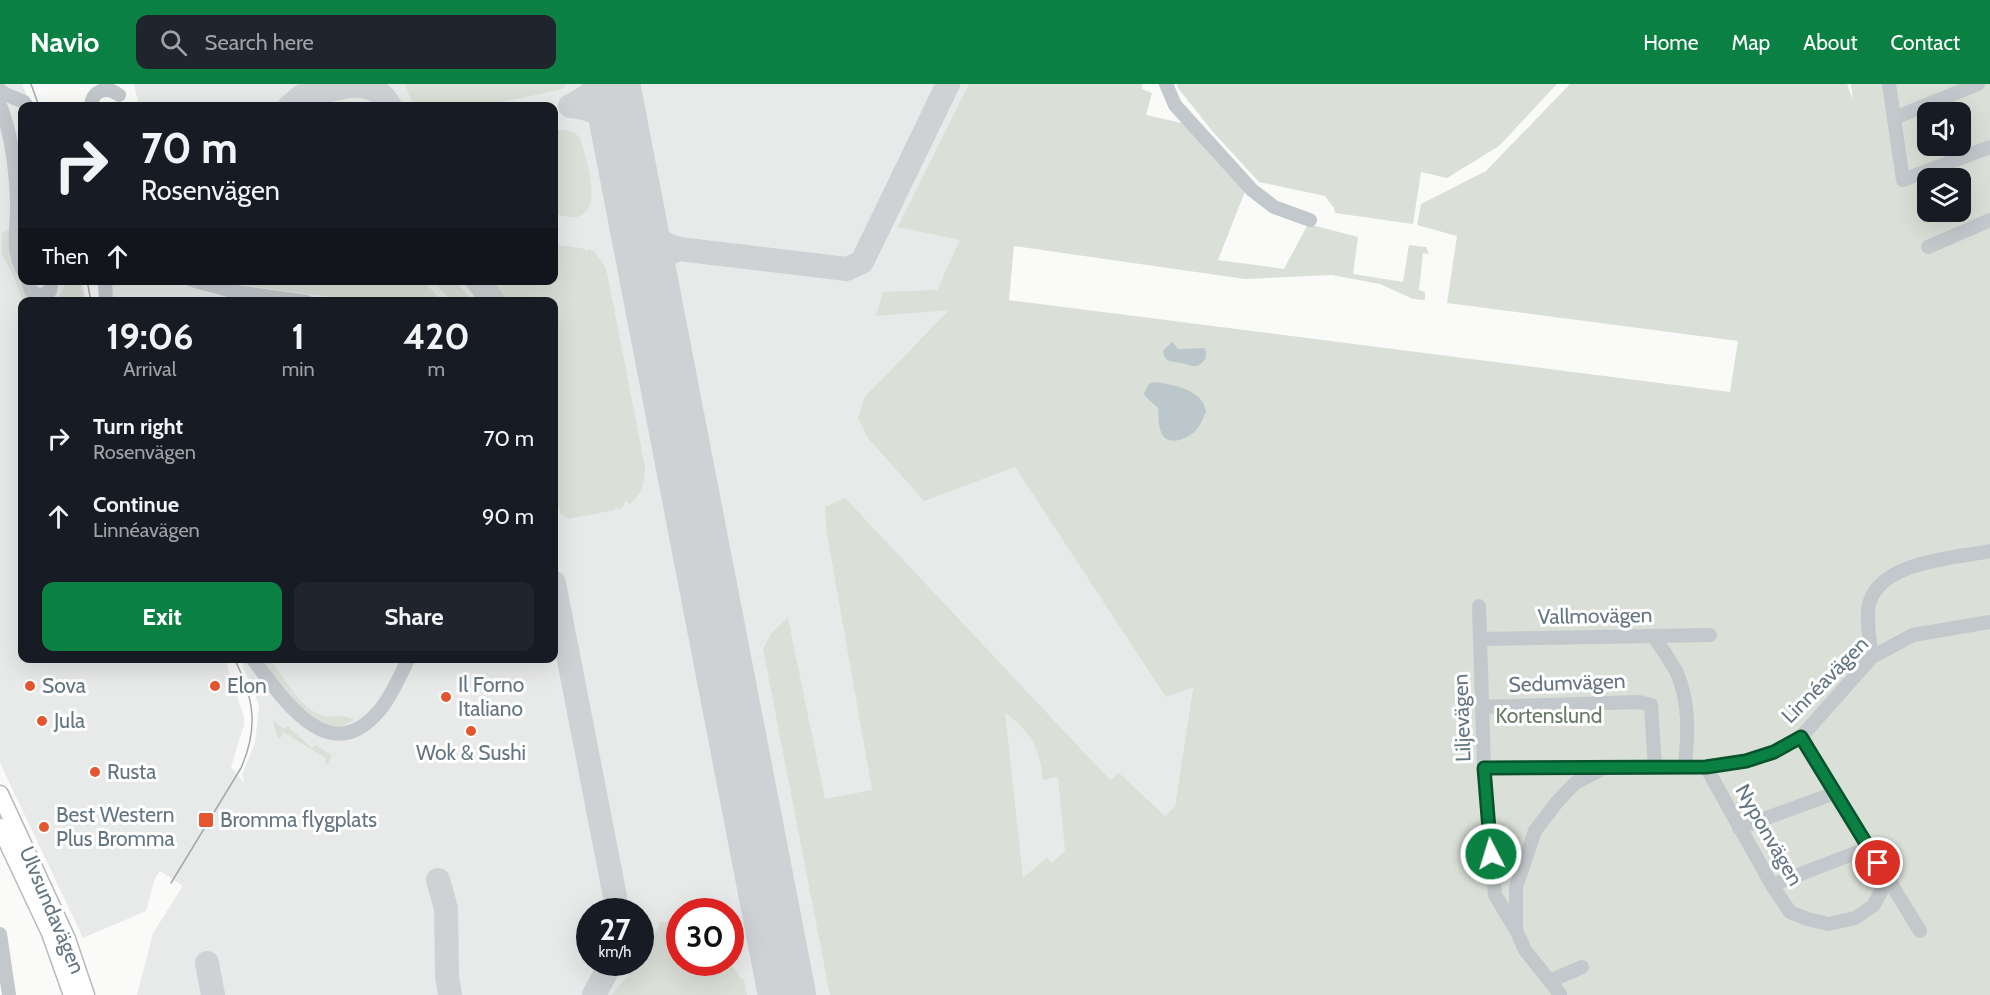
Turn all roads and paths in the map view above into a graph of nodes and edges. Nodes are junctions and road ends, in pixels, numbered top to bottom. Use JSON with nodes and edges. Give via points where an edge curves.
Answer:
{"nodes":[{"id":1,"x":1166,"y":84,"type":"edge"},
{"id":2,"x":1889,"y":84,"type":"edge"},
{"id":3,"x":1978,"y":84,"type":"edge"},
{"id":4,"x":0,"y":90,"type":"edge"},
{"id":5,"x":95,"y":95,"type":"edge"},
{"id":6,"x":119,"y":95,"type":"edge"},
{"id":7,"x":24,"y":102,"type":"edge"},
{"id":8,"x":0,"y":105,"type":"edge"},
{"id":9,"x":1894,"y":118,"type":"junction"},
{"id":10,"x":1990,"y":147,"type":"edge"},
{"id":11,"x":1310,"y":220,"type":"dead end"},
{"id":12,"x":1990,"y":220,"type":"edge"},
{"id":13,"x":1928,"y":247,"type":"dead end"},
{"id":14,"x":18,"y":261,"type":"edge"},
{"id":15,"x":29,"y":285,"type":"edge"},
{"id":16,"x":52,"y":285,"type":"edge"},
{"id":17,"x":210,"y":285,"type":"edge"},
{"id":18,"x":272,"y":297,"type":"edge"},
{"id":19,"x":1990,"y":551,"type":"edge"},
{"id":20,"x":1479,"y":606,"type":"dead end"},
{"id":21,"x":1990,"y":622,"type":"edge"},
{"id":22,"x":1710,"y":635,"type":"dead end"},
{"id":23,"x":1654,"y":637,"type":"junction"},
{"id":24,"x":1480,"y":639,"type":"junction"},
{"id":25,"x":1872,"y":657,"type":"junction"},
{"id":26,"x":256,"y":663,"type":"edge"},
{"id":27,"x":406,"y":663,"type":"edge"},
{"id":28,"x":1482,"y":707,"type":"junction"},
{"id":29,"x":1801,"y":737,"type":"junction"},
{"id":30,"x":1655,"y":767,"type":"junction"},
{"id":31,"x":1685,"y":767,"type":"junction"},
{"id":32,"x":1706,"y":767,"type":"junction"},
{"id":33,"x":1484,"y":768,"type":"junction"},
{"id":34,"x":1604,"y":768,"type":"junction"},
{"id":35,"x":1835,"y":793,"type":"junction"},
{"id":36,"x":0,"y":794,"type":"edge"},
{"id":37,"x":0,"y":827,"type":"edge"},
{"id":38,"x":1739,"y":828,"type":"junction"},
{"id":39,"x":1868,"y":848,"type":"junction"},
{"id":40,"x":1888,"y":879,"type":"junction"},
{"id":41,"x":1772,"y":885,"type":"junction"},
{"id":42,"x":1516,"y":930,"type":"junction"},
{"id":43,"x":1920,"y":932,"type":"dead end"},
{"id":44,"x":0,"y":934,"type":"edge"},
{"id":45,"x":1582,"y":967,"type":"dead end"},
{"id":46,"x":1550,"y":981,"type":"junction"},
{"id":47,"x":1560,"y":994,"type":"edge"},
{"id":48,"x":9,"y":995,"type":"edge"},
{"id":49,"x":72,"y":995,"type":"edge"},
{"id":50,"x":86,"y":995,"type":"edge"}],
"edges":[{"from":1,"to":11,"type":"street","via":[[1175,105],[1252,190],[1274,207]]},
{"from":2,"to":9,"type":"street"},
{"from":3,"to":9,"type":"street"},
{"from":4,"to":7,"type":"street"},
{"from":5,"to":6,"type":"street","via":[[110,90]]},
{"from":8,"to":14,"type":"street","via":[[14,157]]},
{"from":9,"to":10,"type":"street","via":[[1904,180]]},
{"from":12,"to":13,"type":"street"},
{"from":15,"to":16,"type":"street","via":[[37,295],[47,293]]},
{"from":17,"to":18,"type":"street"},
{"from":19,"to":25,"type":"street","via":[[1922,563],[1897,572],[1881,585],[1870,601]]},
{"from":20,"to":24,"type":"street","name":"Liljevägen"},
{"from":21,"to":25,"type":"street","name":"Linnéavägen","via":[[1913,635]]},
{"from":22,"to":23,"type":"street","name":"Vallmovägen"},
{"from":23,"to":24,"type":"street","name":"Vallmovägen"},
{"from":23,"to":31,"type":"street","via":[[1677,673],[1685,698]]},
{"from":24,"to":28,"type":"street","name":"Liljevägen"},
{"from":25,"to":29,"type":"street","name":"Linnéavägen"},
{"from":26,"to":27,"type":"street","via":[[311,726],[339,734],[366,723],[380,710]]},
{"from":28,"to":30,"type":"street","name":"Sedumvägen","via":[[1639,702],[1652,705]]},
{"from":28,"to":33,"type":"street","name":"Liljevägen"},
{"from":29,"to":32,"type":"street","name":"Linnéavägen","via":[[1746,761]]},
{"from":29,"to":35,"type":"street"},
{"from":30,"to":31,"type":"street","name":"Linnéavägen"},
{"from":30,"to":34,"type":"street","name":"Linnéavägen"},
{"from":31,"to":32,"type":"street","name":"Linnéavägen"},
{"from":32,"to":38,"type":"street","name":"Nyponvägen"},
{"from":33,"to":34,"type":"street"},
{"from":33,"to":42,"type":"street","name":"Liljevägen","via":[[1495,895]]},
{"from":34,"to":42,"type":"street","name":"Linnéavägen","via":[[1575,783],[1535,831],[1516,887]]},
{"from":35,"to":38,"type":"street"},
{"from":35,"to":39,"type":"street"},
{"from":36,"to":50,"type":"main road","name":"Ulvsundavägen","via":[[67,939]]},
{"from":37,"to":49,"type":"main road","name":"Ulvsundavägen","via":[[50,933]]},
{"from":38,"to":41,"type":"street","name":"Nyponvägen"},
{"from":39,"to":40,"type":"street"},
{"from":39,"to":41,"type":"street"},
{"from":40,"to":41,"type":"street","name":"Nyponvägen","via":[[1873,906],[1855,918],[1829,924],[1790,912]]},
{"from":40,"to":43,"type":"street"},
{"from":42,"to":46,"type":"street","name":"Linnéavägen","via":[[1525,950]]},
{"from":44,"to":48,"type":"street"},
{"from":45,"to":46,"type":"street"},
{"from":46,"to":47,"type":"street","name":"Linnéavägen"}]}
